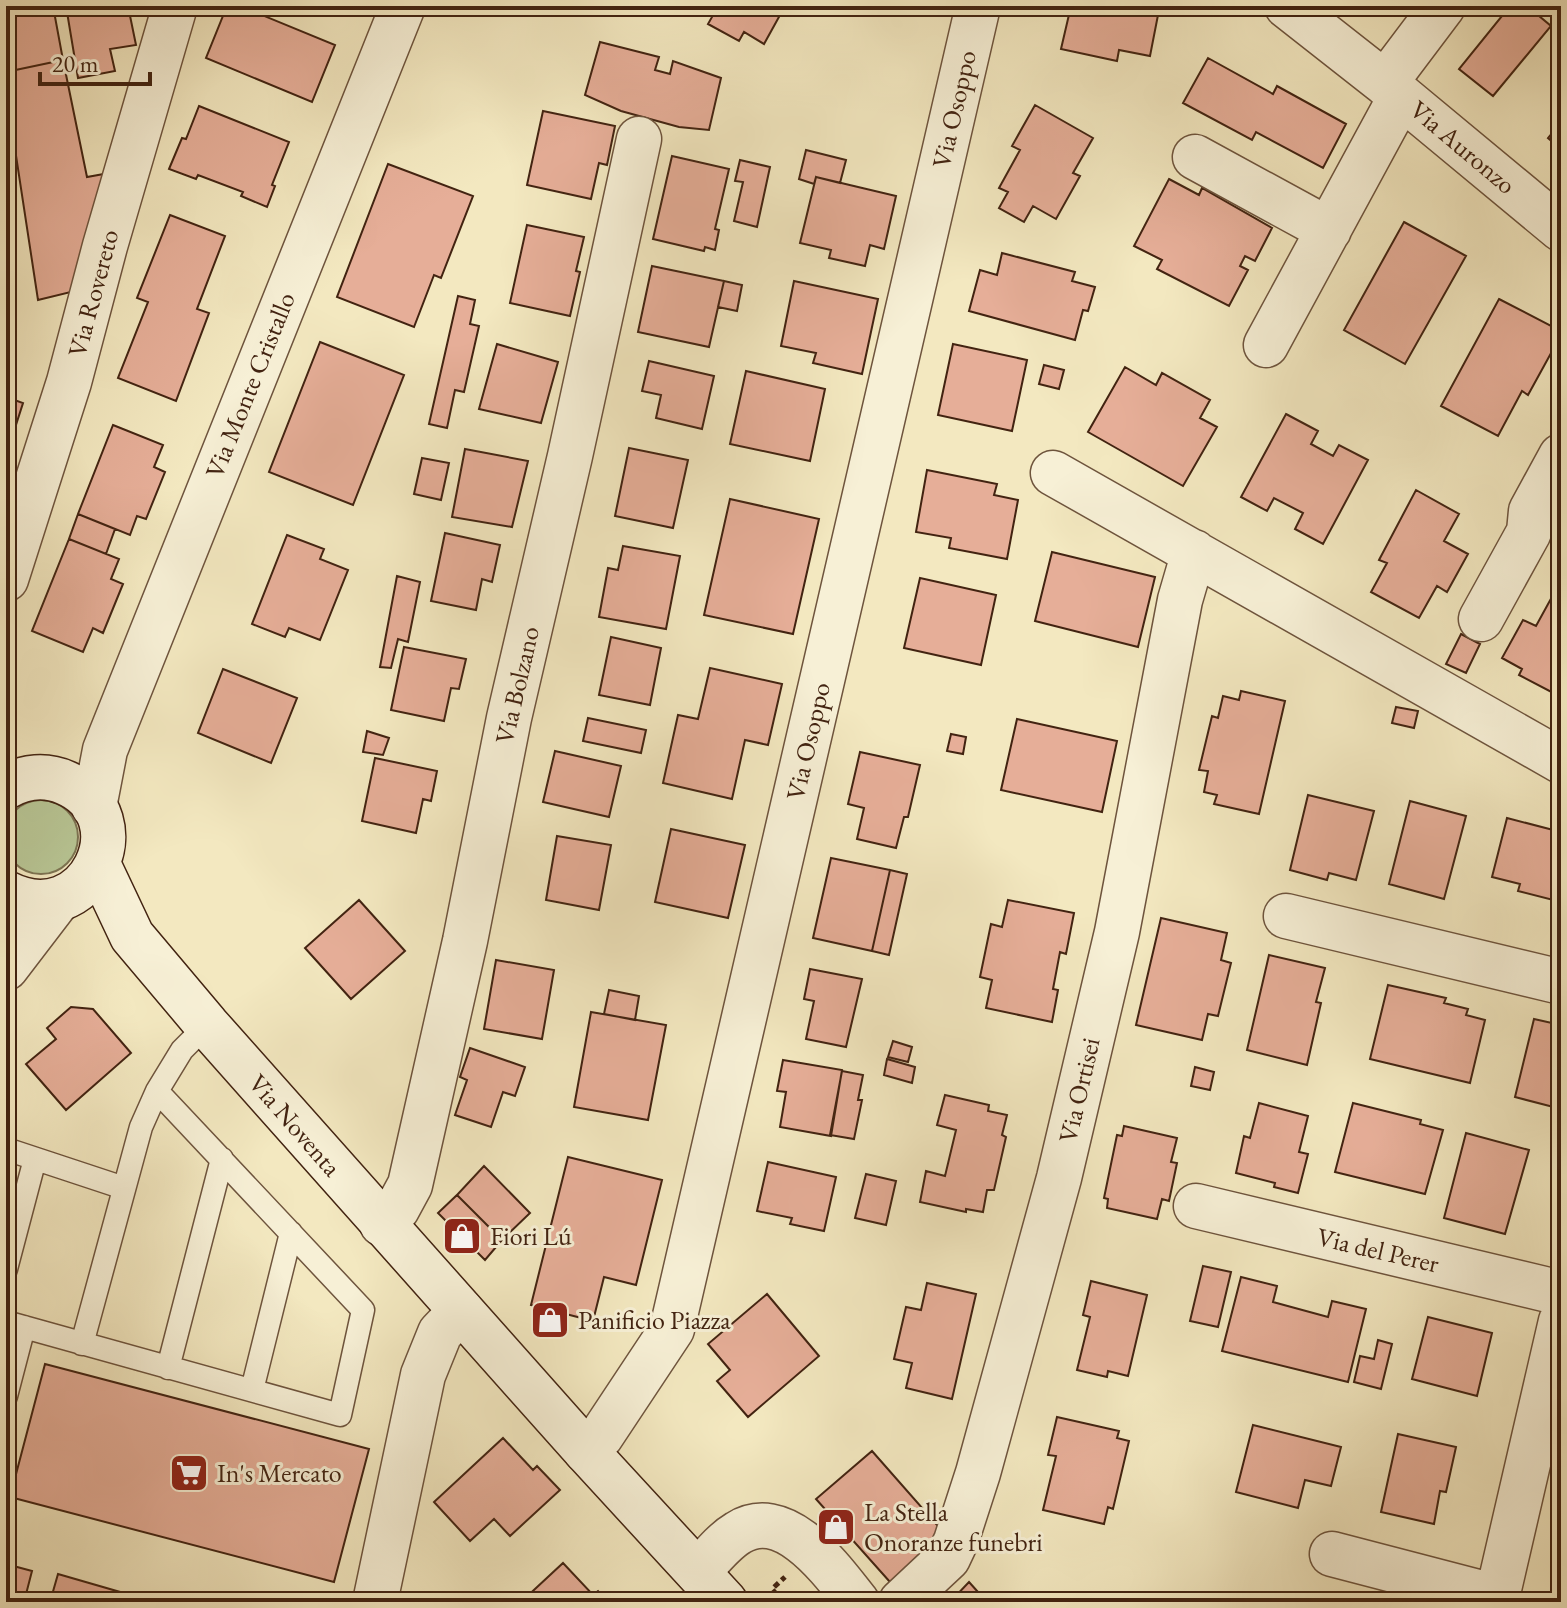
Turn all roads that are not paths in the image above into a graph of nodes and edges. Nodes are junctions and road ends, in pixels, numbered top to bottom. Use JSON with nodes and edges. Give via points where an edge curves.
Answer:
{"nodes":[{"id":1,"x":175,"y":6,"type":"edge"},
{"id":2,"x":978,"y":6,"type":"edge"},
{"id":3,"x":1287,"y":6,"type":"edge"},
{"id":4,"x":1443,"y":6,"type":"edge"},
{"id":5,"x":387,"y":11,"type":"edge"},
{"id":6,"x":1393,"y":89,"type":"junction"},
{"id":7,"x":639,"y":139,"type":"dead end"},
{"id":8,"x":1195,"y":157,"type":"dead end"},
{"id":9,"x":1561,"y":229,"type":"edge"},
{"id":10,"x":1329,"y":230,"type":"junction"},
{"id":11,"x":1266,"y":345,"type":"dead end"},
{"id":12,"x":1561,"y":456,"type":"edge"},
{"id":13,"x":1053,"y":473,"type":"dead end"},
{"id":14,"x":1194,"y":552,"type":"junction"},
{"id":15,"x":6,"y":579,"type":"edge"},
{"id":16,"x":1481,"y":619,"type":"dead end"},
{"id":17,"x":1561,"y":761,"type":"edge"},
{"id":18,"x":10,"y":780,"type":"edge"},
{"id":19,"x":78,"y":794,"type":"junction"},
{"id":20,"x":98,"y":864,"type":"junction"},
{"id":21,"x":6,"y":893,"type":"edge"},
{"id":22,"x":62,"y":899,"type":"junction"},
{"id":23,"x":1286,"y":916,"type":"dead end"},
{"id":24,"x":132,"y":936,"type":"junction"},
{"id":25,"x":6,"y":968,"type":"edge"},
{"id":26,"x":1561,"y":982,"type":"edge"},
{"id":27,"x":207,"y":1025,"type":"junction"},
{"id":28,"x":157,"y":1091,"type":"junction"},
{"id":29,"x":6,"y":1149,"type":"edge"},
{"id":30,"x":35,"y":1159,"type":"junction"},
{"id":31,"x":222,"y":1159,"type":"junction"},
{"id":32,"x":124,"y":1188,"type":"junction"},
{"id":33,"x":1196,"y":1206,"type":"dead end"},
{"id":34,"x":382,"y":1224,"type":"junction"},
{"id":35,"x":291,"y":1233,"type":"junction"},
{"id":36,"x":6,"y":1269,"type":"edge"},
{"id":37,"x":1561,"y":1293,"type":"edge"},
{"id":38,"x":461,"y":1311,"type":"junction"},
{"id":39,"x":1561,"y":1321,"type":"edge"},
{"id":40,"x":15,"y":1324,"type":"edge"},
{"id":41,"x":82,"y":1344,"type":"junction"},
{"id":42,"x":168,"y":1368,"type":"junction"},
{"id":43,"x":252,"y":1390,"type":"junction"},
{"id":44,"x":6,"y":1396,"type":"edge"},
{"id":45,"x":586,"y":1451,"type":"junction"},
{"id":46,"x":1332,"y":1554,"type":"dead end"},
{"id":47,"x":729,"y":1590,"type":"edge"},
{"id":48,"x":1496,"y":1600,"type":"edge"},
{"id":49,"x":375,"y":1602,"type":"edge"},
{"id":50,"x":857,"y":1602,"type":"edge"},
{"id":51,"x":901,"y":1602,"type":"edge"}],
"edges":[{"from":1,"to":15,"type":"street","name":"Via Rovereto","via":[[69,382]]},
{"from":2,"to":45,"type":"street","name":"Via Osoppo","via":[[672,1329]]},
{"from":3,"to":6,"type":"street","name":"Via Auronzo"},
{"from":4,"to":6,"type":"street","name":"Via Auronzo"},
{"from":5,"to":19,"type":"street","name":"Via Monte Cristallo","via":[[105,750]]},
{"from":6,"to":9,"type":"street","name":"Via Auronzo"},
{"from":6,"to":10,"type":"street","name":"Via Auronzo"},
{"from":7,"to":34,"type":"street","name":"Via Bolzano","via":[[410,1185]]},
{"from":8,"to":10,"type":"street"},
{"from":10,"to":11,"type":"street","name":"Via Auronzo"},
{"from":12,"to":16,"type":"street","via":[[1531,511],[1529,532]]},
{"from":13,"to":14,"type":"street"},
{"from":14,"to":17,"type":"street"},
{"from":14,"to":51,"type":"street","name":"Via Ortisei","via":[[1180,600],[1113,947],[1059,1178],[978,1473],[948,1558]]},
{"from":18,"to":19,"type":"street","via":[[41,777]]},
{"from":19,"to":20,"type":"street","via":[[103,833]]},
{"from":20,"to":22,"type":"street","via":[[85,884]]},
{"from":20,"to":24,"type":"street","name":"Via Noventa"},
{"from":21,"to":22,"type":"street","via":[[33,902]]},
{"from":22,"to":24,"type":"street","name":"Via Noventa"},
{"from":22,"to":25,"type":"street"},
{"from":23,"to":26,"type":"street"},
{"from":24,"to":27,"type":"street","name":"Via Noventa"},
{"from":27,"to":28,"type":"lane","via":[[182,1050]]},
{"from":27,"to":34,"type":"street","name":"Via Noventa"},
{"from":28,"to":31,"type":"lane"},
{"from":28,"to":32,"type":"lane"},
{"from":29,"to":30,"type":"lane"},
{"from":30,"to":32,"type":"lane"},
{"from":30,"to":36,"type":"lane"},
{"from":31,"to":35,"type":"lane"},
{"from":31,"to":42,"type":"lane"},
{"from":32,"to":41,"type":"lane"},
{"from":33,"to":37,"type":"street","name":"Via del Perer"},
{"from":34,"to":38,"type":"street","name":"Via Noventa"},
{"from":35,"to":43,"type":"lane"},
{"from":35,"to":43,"type":"lane","via":[[363,1310],[340,1415]]},
{"from":38,"to":45,"type":"street","name":"Via Noventa"},
{"from":38,"to":49,"type":"street","via":[[440,1333],[423,1375]]},
{"from":39,"to":48,"type":"street"},
{"from":40,"to":41,"type":"lane"},
{"from":40,"to":44,"type":"lane"},
{"from":41,"to":42,"type":"lane"},
{"from":42,"to":43,"type":"lane"},
{"from":45,"to":47,"type":"street","name":"Via Noventa"},
{"from":46,"to":48,"type":"street"},
{"from":47,"to":50,"type":"street","via":[[740,1531],[765,1526],[799,1538],[814,1550]]}]}
